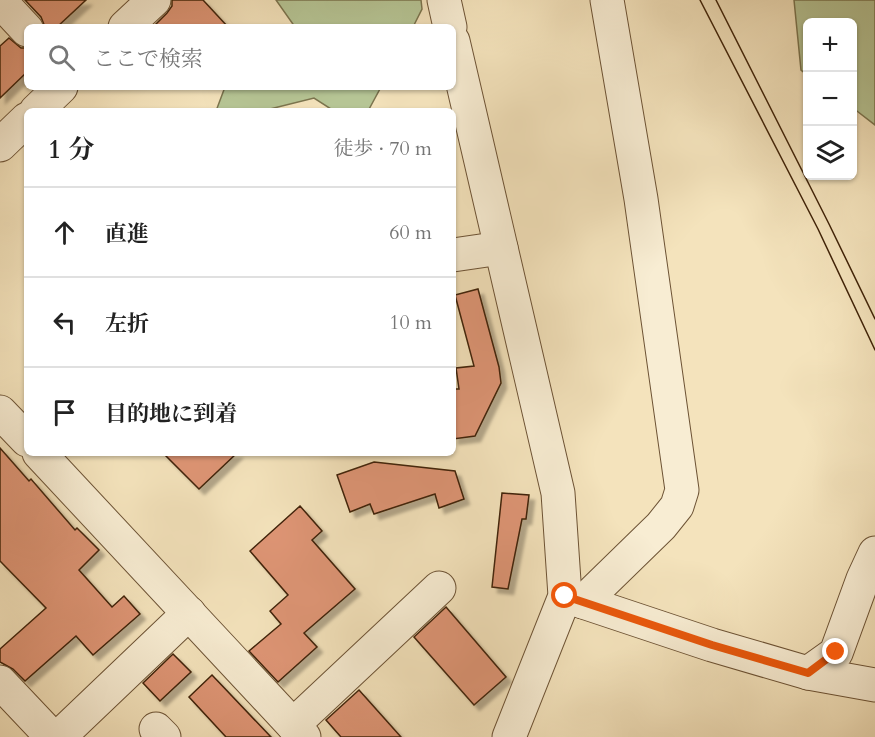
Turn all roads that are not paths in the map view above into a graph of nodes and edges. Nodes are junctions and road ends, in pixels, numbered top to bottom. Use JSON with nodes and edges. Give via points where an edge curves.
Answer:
{"nodes":[{"id":1,"x":444,"y":0,"type":"edge"},
{"id":2,"x":607,"y":0,"type":"edge"},
{"id":3,"x":0,"y":2,"type":"edge"},
{"id":4,"x":449,"y":24,"type":"edge"},
{"id":5,"x":24,"y":27,"type":"edge"},
{"id":6,"x":456,"y":54,"type":"edge"},
{"id":7,"x":58,"y":90,"type":"edge"},
{"id":8,"x":41,"y":108,"type":"edge"},
{"id":9,"x":501,"y":248,"type":"junction"},
{"id":10,"x":456,"y":255,"type":"edge"},
{"id":11,"x":0,"y":412,"type":"edge"},
{"id":12,"x":24,"y":437,"type":"edge"},
{"id":13,"x":42,"y":456,"type":"edge"},
{"id":14,"x":875,"y":553,"type":"edge"},
{"id":15,"x":439,"y":588,"type":"dead end"},
{"id":16,"x":574,"y":599,"type":"junction"},
{"id":17,"x":189,"y":613,"type":"junction"},
{"id":18,"x":808,"y":673,"type":"junction"},
{"id":19,"x":0,"y":682,"type":"edge"},
{"id":20,"x":875,"y":685,"type":"edge"},
{"id":21,"x":298,"y":731,"type":"edge"},
{"id":22,"x":52,"y":737,"type":"edge"},
{"id":23,"x":59,"y":737,"type":"edge"},
{"id":24,"x":509,"y":737,"type":"edge"}],
"edges":[{"from":1,"to":4,"type":"street"},
{"from":2,"to":16,"type":"street","via":[[641,199],[682,490],[677,506],[661,526]]},
{"from":3,"to":5,"type":"street"},
{"from":6,"to":9,"type":"street"},
{"from":7,"to":8,"type":"street"},
{"from":9,"to":10,"type":"street"},
{"from":9,"to":16,"type":"street","via":[[558,493]]},
{"from":11,"to":12,"type":"street"},
{"from":13,"to":17,"type":"street"},
{"from":14,"to":18,"type":"street","via":[[836,652]]},
{"from":15,"to":21,"type":"street"},
{"from":16,"to":18,"type":"street"},
{"from":16,"to":24,"type":"street"},
{"from":17,"to":21,"type":"street"},
{"from":17,"to":23,"type":"street"},
{"from":18,"to":20,"type":"street"},
{"from":19,"to":22,"type":"street"}]}
